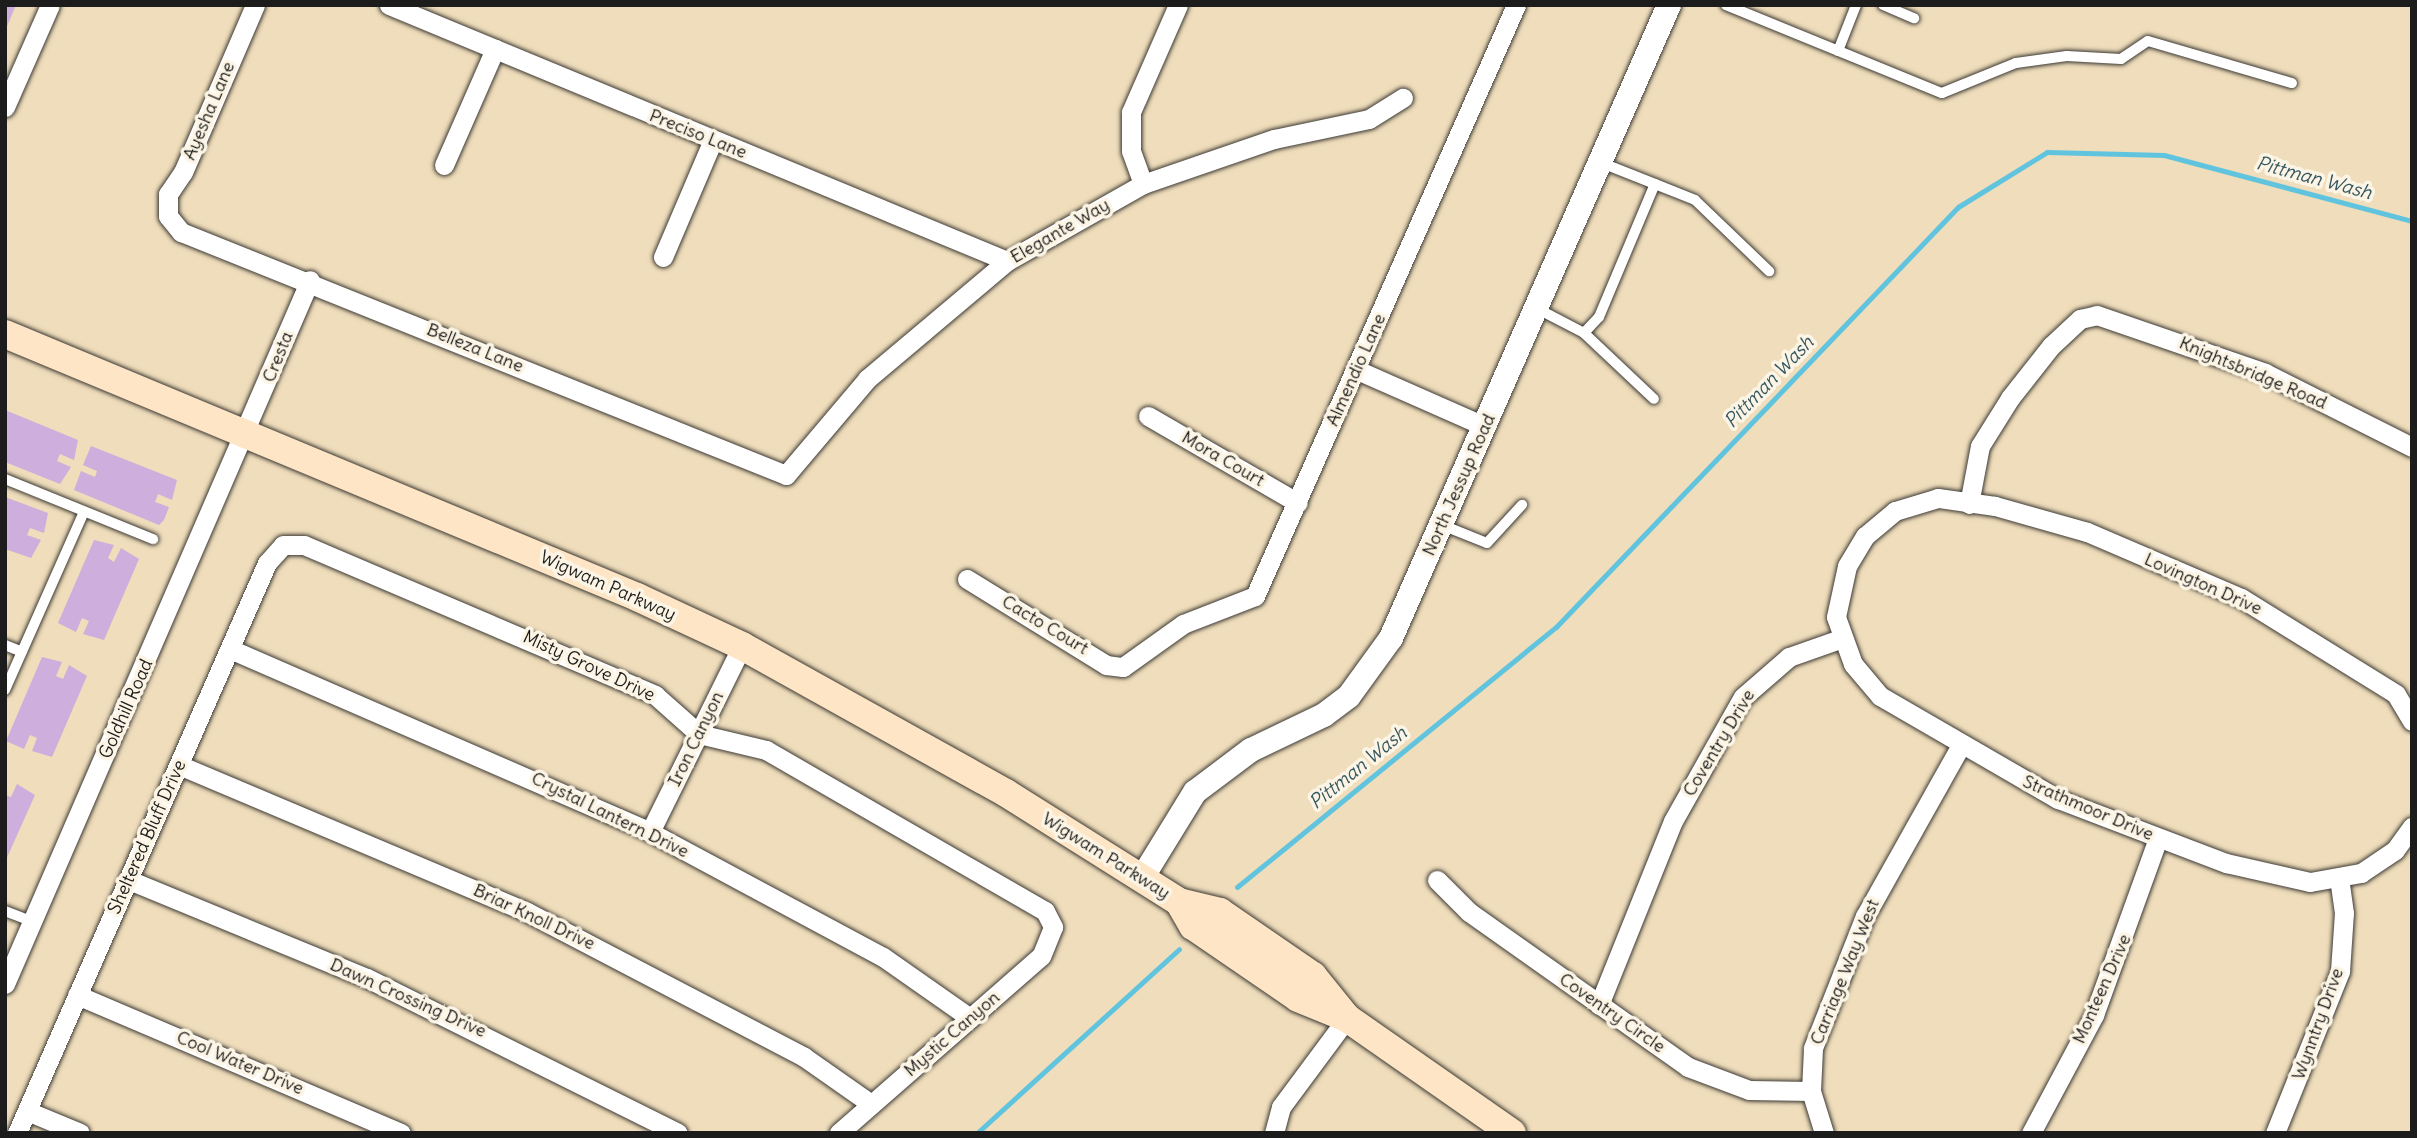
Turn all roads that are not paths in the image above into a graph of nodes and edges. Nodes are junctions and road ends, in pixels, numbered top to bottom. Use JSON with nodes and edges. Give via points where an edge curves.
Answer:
{"nodes":[{"id":1,"x":50,"y":5,"type":"edge"},
{"id":2,"x":255,"y":5,"type":"edge"},
{"id":3,"x":389,"y":5,"type":"edge"},
{"id":4,"x":1178,"y":5,"type":"edge"},
{"id":5,"x":1516,"y":5,"type":"edge"},
{"id":6,"x":1669,"y":5,"type":"edge"},
{"id":7,"x":1726,"y":5,"type":"edge"},
{"id":8,"x":1856,"y":5,"type":"edge"},
{"id":9,"x":1883,"y":5,"type":"edge"},
{"id":10,"x":1914,"y":18,"type":"dead end"},
{"id":11,"x":495,"y":50,"type":"junction"},
{"id":12,"x":1838,"y":51,"type":"junction"},
{"id":13,"x":2292,"y":83,"type":"dead end"},
{"id":14,"x":1403,"y":98,"type":"dead end"},
{"id":15,"x":5,"y":107,"type":"edge"},
{"id":16,"x":713,"y":140,"type":"junction"},
{"id":17,"x":1600,"y":162,"type":"junction"},
{"id":18,"x":444,"y":165,"type":"dead end"},
{"id":19,"x":1143,"y":184,"type":"junction"},
{"id":20,"x":1655,"y":184,"type":"junction"},
{"id":21,"x":168,"y":216,"type":"joint"},
{"id":22,"x":663,"y":257,"type":"dead end"},
{"id":23,"x":1007,"y":261,"type":"junction"},
{"id":24,"x":1769,"y":271,"type":"dead end"},
{"id":25,"x":310,"y":280,"type":"junction"},
{"id":26,"x":1536,"y":308,"type":"junction"},
{"id":27,"x":1584,"y":333,"type":"junction"},
{"id":28,"x":5,"y":334,"type":"edge"},
{"id":29,"x":1357,"y":370,"type":"junction"},
{"id":30,"x":1654,"y":399,"type":"dead end"},
{"id":31,"x":1148,"y":416,"type":"dead end"},
{"id":32,"x":1484,"y":425,"type":"junction"},
{"id":33,"x":246,"y":433,"type":"junction"},
{"id":34,"x":2412,"y":447,"type":"edge"},
{"id":35,"x":786,"y":475,"type":"joint"},
{"id":36,"x":5,"y":479,"type":"edge"},
{"id":37,"x":1298,"y":503,"type":"junction"},
{"id":38,"x":1969,"y":504,"type":"junction"},
{"id":39,"x":1522,"y":505,"type":"dead end"},
{"id":40,"x":84,"y":512,"type":"junction"},
{"id":41,"x":1441,"y":524,"type":"junction"},
{"id":42,"x":153,"y":540,"type":"dead end"},
{"id":43,"x":283,"y":545,"type":"joint"},
{"id":44,"x":967,"y":579,"type":"dead end"},
{"id":45,"x":1843,"y":638,"type":"junction"},
{"id":46,"x":5,"y":645,"type":"edge"},
{"id":47,"x":742,"y":646,"type":"junction"},
{"id":48,"x":230,"y":649,"type":"junction"},
{"id":49,"x":22,"y":652,"type":"junction"},
{"id":50,"x":1123,"y":667,"type":"joint"},
{"id":51,"x":5,"y":691,"type":"edge"},
{"id":52,"x":2411,"y":718,"type":"edge"},
{"id":53,"x":699,"y":734,"type":"junction"},
{"id":54,"x":1960,"y":747,"type":"junction"},
{"id":55,"x":179,"y":765,"type":"junction"},
{"id":56,"x":2412,"y":827,"type":"edge"},
{"id":57,"x":650,"y":832,"type":"junction"},
{"id":58,"x":2158,"y":838,"type":"junction"},
{"id":59,"x":2339,"y":877,"type":"junction"},
{"id":60,"x":1142,"y":878,"type":"junction"},
{"id":61,"x":129,"y":880,"type":"junction"},
{"id":62,"x":1437,"y":880,"type":"dead end"},
{"id":63,"x":5,"y":911,"type":"edge"},
{"id":64,"x":33,"y":922,"type":"junction"},
{"id":65,"x":1053,"y":927,"type":"joint"},
{"id":66,"x":5,"y":984,"type":"edge"},
{"id":67,"x":78,"y":995,"type":"junction"},
{"id":68,"x":1599,"y":1005,"type":"junction"},
{"id":69,"x":971,"y":1018,"type":"junction"},
{"id":70,"x":1347,"y":1018,"type":"junction"},
{"id":71,"x":1811,"y":1091,"type":"junction"},
{"id":72,"x":871,"y":1104,"type":"junction"},
{"id":73,"x":27,"y":1111,"type":"junction"},
{"id":74,"x":18,"y":1133,"type":"edge"},
{"id":75,"x":80,"y":1133,"type":"edge"},
{"id":76,"x":401,"y":1133,"type":"edge"},
{"id":77,"x":678,"y":1133,"type":"edge"},
{"id":78,"x":839,"y":1133,"type":"edge"},
{"id":79,"x":1274,"y":1133,"type":"edge"},
{"id":80,"x":1512,"y":1133,"type":"edge"},
{"id":81,"x":1824,"y":1133,"type":"edge"},
{"id":82,"x":2031,"y":1133,"type":"edge"},
{"id":83,"x":2275,"y":1133,"type":"edge"}],
"edges":[{"from":1,"to":15,"type":"street"},
{"from":2,"to":21,"type":"street","name":"Ayesha Lane","via":[[168,194]]},
{"from":3,"to":11,"type":"street","name":"Preciso Lane"},
{"from":4,"to":19,"type":"street","via":[[1131,112],[1131,151]]},
{"from":5,"to":29,"type":"street","name":"Almendio Lane"},
{"from":6,"to":17,"type":"street","name":"North Jessup Road"},
{"from":7,"to":12,"type":"lane"},
{"from":8,"to":12,"type":"lane"},
{"from":9,"to":10,"type":"lane"},
{"from":11,"to":16,"type":"street","name":"Preciso Lane"},
{"from":11,"to":18,"type":"street"},
{"from":12,"to":13,"type":"lane","via":[[1942,93],[2016,63],[2067,56],[2121,59],[2148,41]]},
{"from":14,"to":19,"type":"street","name":"Elegante Way","via":[[1369,119],[1274,139]]},
{"from":16,"to":22,"type":"street"},
{"from":16,"to":23,"type":"street","name":"Preciso Lane"},
{"from":17,"to":20,"type":"lane"},
{"from":17,"to":26,"type":"street","name":"North Jessup Road"},
{"from":19,"to":23,"type":"street","name":"Elegante Way"},
{"from":20,"to":24,"type":"lane","via":[[1695,200]]},
{"from":20,"to":27,"type":"lane","via":[[1600,317]]},
{"from":21,"to":25,"type":"street","name":"Belleza Lane","via":[[181,232]]},
{"from":23,"to":35,"type":"street","name":"Elegante Way","via":[[867,379]]},
{"from":25,"to":33,"type":"street","name":"Cresta"},
{"from":25,"to":35,"type":"street","name":"Belleza Lane"},
{"from":26,"to":27,"type":"lane"},
{"from":26,"to":32,"type":"street","name":"North Jessup Road"},
{"from":27,"to":30,"type":"lane"},
{"from":28,"to":33,"type":"main road","name":"Wigwam Parkway"},
{"from":29,"to":32,"type":"street"},
{"from":29,"to":37,"type":"street","name":"Almendio Lane"},
{"from":31,"to":37,"type":"street","name":"Mora Court"},
{"from":32,"to":41,"type":"street","name":"North Jessup Road"},
{"from":33,"to":47,"type":"main road","name":"Wigwam Parkway"},
{"from":33,"to":64,"type":"street","name":"Goldhill Road"},
{"from":34,"to":38,"type":"street","name":"Knightsbridge Road","via":[[2200,346],[2088,317],[2051,346],[2010,398],[1980,446]]},
{"from":36,"to":40,"type":"lane"},
{"from":37,"to":50,"type":"street","name":"Almendio Lane","via":[[1255,596],[1183,624]]},
{"from":38,"to":45,"type":"street","via":[[1938,498],[1895,511],[1864,536],[1847,566],[1836,617]]},
{"from":38,"to":52,"type":"street","name":"Lovington Drive","via":[[2087,532],[2241,598],[2396,694]]},
{"from":39,"to":41,"type":"lane","via":[[1487,543]]},
{"from":40,"to":42,"type":"lane"},
{"from":40,"to":49,"type":"lane"},
{"from":41,"to":60,"type":"street","name":"North Jessup Road","via":[[1370,670],[1324,715],[1251,750],[1195,792]]},
{"from":43,"to":48,"type":"street","name":"Sheltered Bluff Drive","via":[[267,563]]},
{"from":43,"to":53,"type":"street","name":"Misty Grove Drive","via":[[304,545],[513,630],[655,695]]},
{"from":44,"to":50,"type":"street","name":"Cacto Court","via":[[1106,665]]},
{"from":45,"to":54,"type":"street","name":"Strathmoor Drive","via":[[1853,664],[1880,696]]},
{"from":45,"to":68,"type":"street","name":"Coventry Drive","via":[[1789,657],[1743,696],[1673,821]]},
{"from":46,"to":49,"type":"lane"},
{"from":47,"to":53,"type":"street","name":"Iron Canyon"},
{"from":47,"to":60,"type":"main road","name":"Wigwam Parkway","via":[[1006,793]]},
{"from":48,"to":55,"type":"street","name":"Sheltered Bluff Drive"},
{"from":48,"to":57,"type":"street","name":"Crystal Lantern Drive"},
{"from":49,"to":51,"type":"lane"},
{"from":53,"to":57,"type":"street","name":"Iron Canyon"},
{"from":53,"to":65,"type":"street","name":"Misty Grove Drive","via":[[766,750],[880,811],[1027,898]]},
{"from":54,"to":58,"type":"street","name":"Strathmoor Drive","via":[[2058,799]]},
{"from":54,"to":71,"type":"street","name":"Carriage Way West","via":[[1865,916],[1813,1048]]},
{"from":55,"to":61,"type":"street","name":"Sheltered Bluff Drive"},
{"from":55,"to":72,"type":"street","name":"Briar Knoll Drive","via":[[527,912],[747,1025]]},
{"from":56,"to":59,"type":"street","via":[[2395,850],[2361,873]]},
{"from":57,"to":69,"type":"street","name":"Crystal Lantern Drive","via":[[883,957]]},
{"from":58,"to":59,"type":"street","name":"Strathmoor Drive","via":[[2310,882]]},
{"from":58,"to":82,"type":"street","name":"Monteen Drive","via":[[2094,1015]]},
{"from":59,"to":83,"type":"street","name":"Wynntry Drive","via":[[2344,914],[2340,971]]},
{"from":60,"to":70,"type":"main road","name":"Wigwam Parkway","via":[[1179,902],[1220,912],[1268,944],[1313,976]]},
{"from":61,"to":67,"type":"street","name":"Sheltered Bluff Drive"},
{"from":61,"to":77,"type":"street","name":"Dawn Crossing Drive","via":[[367,978]]},
{"from":62,"to":68,"type":"street","name":"Coventry Circle","via":[[1469,912]]},
{"from":63,"to":64,"type":"lane"},
{"from":64,"to":66,"type":"street","name":"Goldhill Road"},
{"from":65,"to":69,"type":"street","name":"Mystic Canyon","via":[[1041,956]]},
{"from":67,"to":73,"type":"street","name":"Sheltered Bluff Drive"},
{"from":67,"to":76,"type":"street","name":"Cool Water Drive"},
{"from":68,"to":71,"type":"street","name":"Coventry Circle","via":[[1719,1082]]},
{"from":69,"to":72,"type":"street","name":"Mystic Canyon"},
{"from":70,"to":79,"type":"street","via":[[1282,1107]]},
{"from":70,"to":80,"type":"main road","name":"Wigwam Parkway"},
{"from":71,"to":81,"type":"street","name":"Carriage Way West"},
{"from":72,"to":78,"type":"street","name":"Mystic Canyon"},
{"from":73,"to":74,"type":"street","name":"Sheltered Bluff Drive"},
{"from":73,"to":75,"type":"street"}]}
